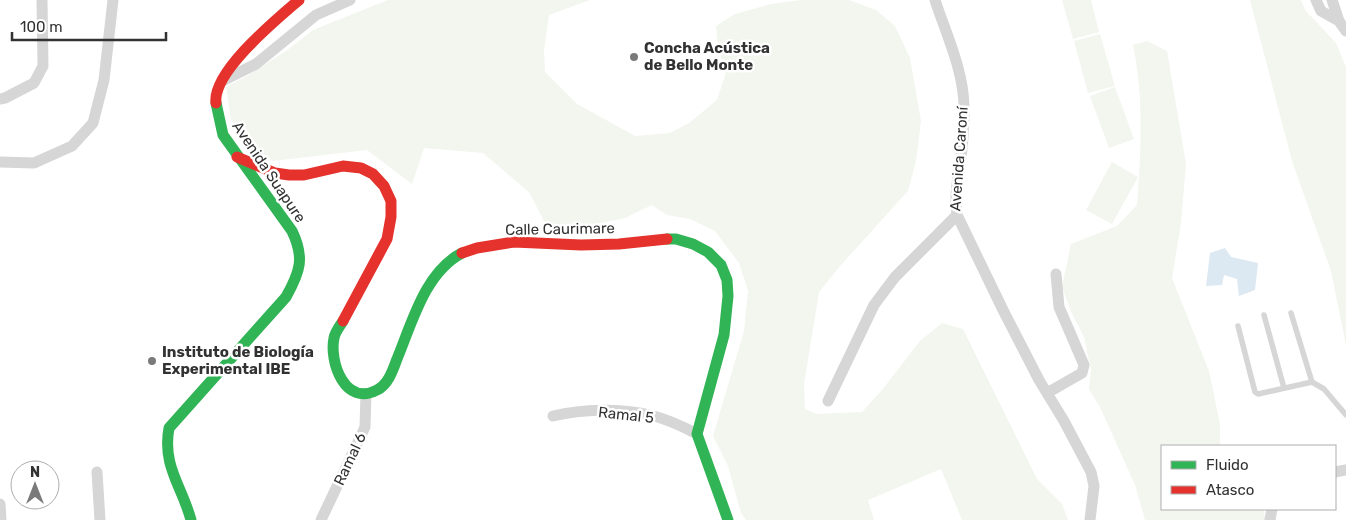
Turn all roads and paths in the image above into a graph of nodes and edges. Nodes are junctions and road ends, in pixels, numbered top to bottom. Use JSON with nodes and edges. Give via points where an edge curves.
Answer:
{"nodes":[{"id":1,"x":42,"y":0,"type":"edge"},
{"id":2,"x":112,"y":0,"type":"edge"},
{"id":3,"x":299,"y":0,"type":"edge"},
{"id":4,"x":350,"y":0,"type":"edge"},
{"id":5,"x":935,"y":0,"type":"edge"},
{"id":6,"x":1316,"y":0,"type":"edge"},
{"id":7,"x":1332,"y":0,"type":"edge"},
{"id":8,"x":1342,"y":26,"type":"edge"},
{"id":9,"x":221,"y":82,"type":"junction"},
{"id":10,"x":0,"y":99,"type":"edge"},
{"id":11,"x":237,"y":157,"type":"junction"},
{"id":12,"x":0,"y":162,"type":"edge"},
{"id":13,"x":957,"y":215,"type":"junction"},
{"id":14,"x":1056,"y":274,"type":"dead end"},
{"id":15,"x":1291,"y":312,"type":"dead end"},
{"id":16,"x":1264,"y":316,"type":"dead end"},
{"id":17,"x":1238,"y":326,"type":"dead end"},
{"id":18,"x":1312,"y":382,"type":"junction"},
{"id":19,"x":1284,"y":388,"type":"junction"},
{"id":20,"x":366,"y":394,"type":"junction"},
{"id":21,"x":1047,"y":394,"type":"junction"},
{"id":22,"x":828,"y":401,"type":"dead end"},
{"id":23,"x":1346,"y":415,"type":"edge"},
{"id":24,"x":553,"y":416,"type":"dead end"},
{"id":25,"x":697,"y":434,"type":"junction"},
{"id":26,"x":97,"y":472,"type":"dead end"},
{"id":27,"x":0,"y":504,"type":"edge"},
{"id":28,"x":1,"y":520,"type":"edge"},
{"id":29,"x":100,"y":520,"type":"edge"},
{"id":30,"x":191,"y":520,"type":"edge"},
{"id":31,"x":321,"y":520,"type":"edge"},
{"id":32,"x":728,"y":520,"type":"edge"},
{"id":33,"x":1090,"y":520,"type":"edge"}],
"edges":[{"from":1,"to":10,"type":"street","via":[[43,66],[34,83]]},
{"from":2,"to":12,"type":"street","via":[[104,80],[93,123],[72,146],[34,163]]},
{"from":3,"to":9,"type":"street","name":"Avenida Suapure","via":[[263,30]]},
{"from":4,"to":9,"type":"street","via":[[316,15],[256,64]]},
{"from":5,"to":13,"type":"street","name":"Avenida Caroní","via":[[960,77],[964,107],[961,158],[956,178]]},
{"from":6,"to":8,"type":"street","via":[[1321,11]]},
{"from":7,"to":8,"type":"street"},
{"from":9,"to":11,"type":"street","name":"Avenida Suapure","via":[[215,97],[217,114],[223,135]]},
{"from":11,"to":20,"type":"street","via":[[289,175],[343,166],[361,168],[373,174],[384,186],[391,201],[387,239],[334,337],[334,362],[340,380],[352,391]]},
{"from":11,"to":30,"type":"street","name":"Avenida Suapure","via":[[292,231],[301,253],[300,264],[298,277],[286,296],[169,428],[165,441],[167,458]]},
{"from":13,"to":21,"type":"street"},
{"from":13,"to":22,"type":"street","name":"Avenida Caroní","via":[[895,277],[874,305]]},
{"from":14,"to":21,"type":"street","via":[[1059,307],[1084,365],[1082,373]]},
{"from":15,"to":18,"type":"lane"},
{"from":16,"to":19,"type":"lane"},
{"from":17,"to":19,"type":"lane","via":[[1253,390],[1258,394]]},
{"from":18,"to":19,"type":"lane"},
{"from":18,"to":23,"type":"lane","via":[[1324,389]]},
{"from":20,"to":25,"type":"street","name":"Calle Caurimare","via":[[378,390],[390,377],[426,291],[435,276],[460,254],[514,242],[580,245],[676,239],[708,252],[721,265],[728,296],[724,335]]},
{"from":20,"to":31,"type":"street","name":"Ramal 6","via":[[365,427]]},
{"from":21,"to":33,"type":"street","via":[[1091,472],[1094,486]]},
{"from":24,"to":25,"type":"street","name":"Ramal 5","via":[[597,411],[628,412],[672,422]]},
{"from":25,"to":32,"type":"street"},
{"from":26,"to":29,"type":"street"},
{"from":27,"to":28,"type":"street"}]}
